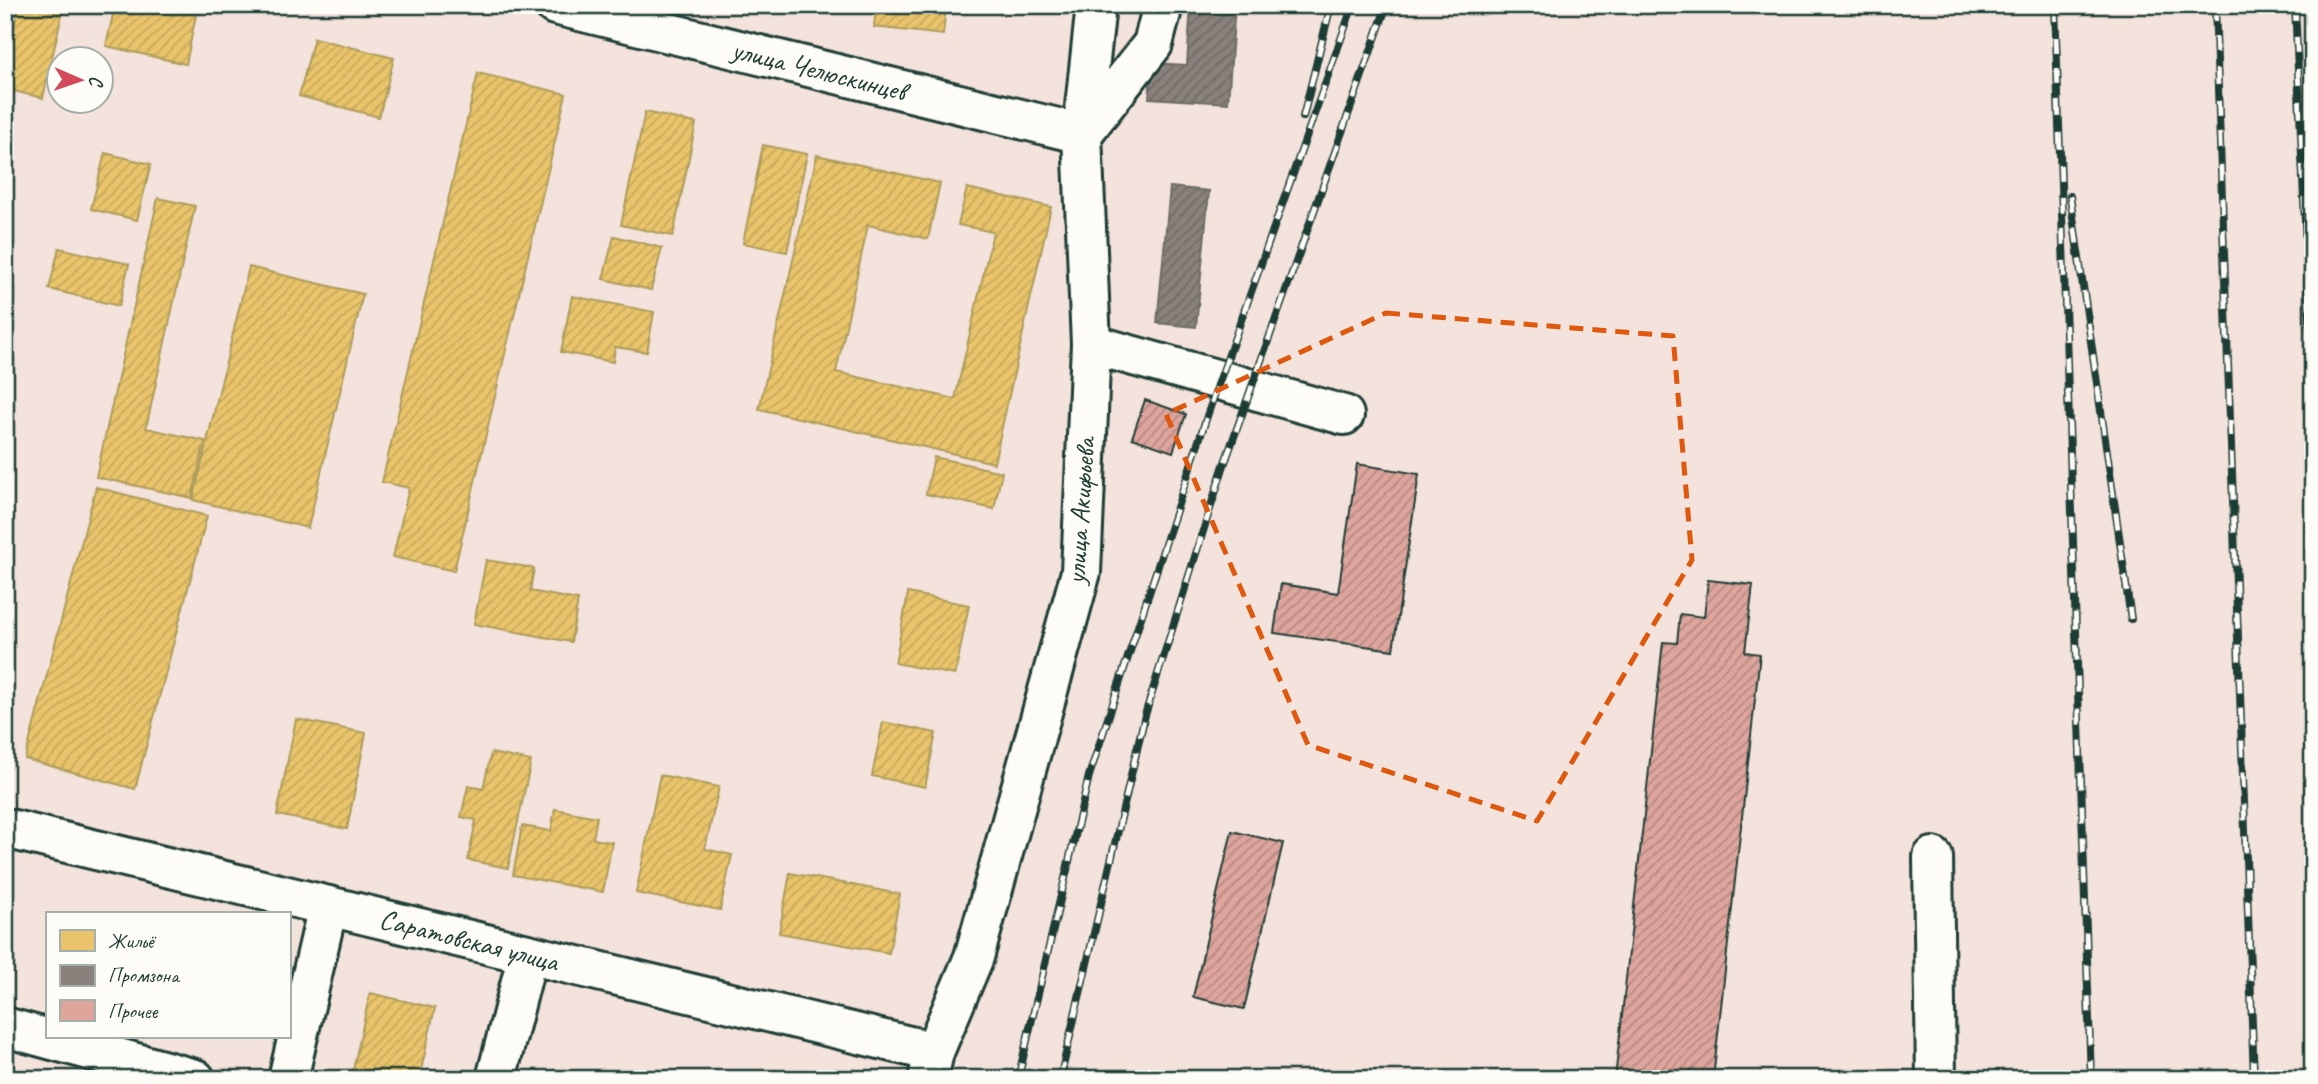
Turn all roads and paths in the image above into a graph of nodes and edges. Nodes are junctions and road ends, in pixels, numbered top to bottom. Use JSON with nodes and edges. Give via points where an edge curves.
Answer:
{"nodes":[{"id":1,"x":555,"y":5,"type":"edge"},
{"id":2,"x":1096,"y":5,"type":"edge"},
{"id":3,"x":1163,"y":5,"type":"edge"},
{"id":4,"x":1082,"y":134,"type":"junction"},
{"id":5,"x":1091,"y":344,"type":"junction"},
{"id":6,"x":1344,"y":415,"type":"dead end"},
{"id":7,"x":5,"y":828,"type":"edge"},
{"id":8,"x":1933,"y":857,"type":"dead end"},
{"id":9,"x":328,"y":906,"type":"junction"},
{"id":10,"x":528,"y":954,"type":"junction"},
{"id":11,"x":5,"y":1027,"type":"edge"},
{"id":12,"x":931,"y":1065,"type":"edge"},
{"id":13,"x":195,"y":1079,"type":"edge"},
{"id":14,"x":288,"y":1079,"type":"edge"},
{"id":15,"x":496,"y":1079,"type":"edge"},
{"id":16,"x":1936,"y":1079,"type":"edge"}],
"edges":[{"from":1,"to":4,"type":"street","name":"улица Челюскинцев"},
{"from":2,"to":4,"type":"street","name":"улица Акифьева"},
{"from":3,"to":4,"type":"street","via":[[1153,44]]},
{"from":4,"to":5,"type":"street","name":"улица Акифьева"},
{"from":5,"to":6,"type":"street"},
{"from":5,"to":12,"type":"street","name":"улица Акифьева","via":[[1081,572],[974,957]]},
{"from":7,"to":9,"type":"street","name":"Саратовская улица"},
{"from":8,"to":16,"type":"street"},
{"from":9,"to":10,"type":"street","name":"Саратовская улица"},
{"from":9,"to":14,"type":"street"},
{"from":10,"to":12,"type":"street","name":"Саратовская улица"},
{"from":10,"to":15,"type":"street"},
{"from":11,"to":13,"type":"street"}]}
